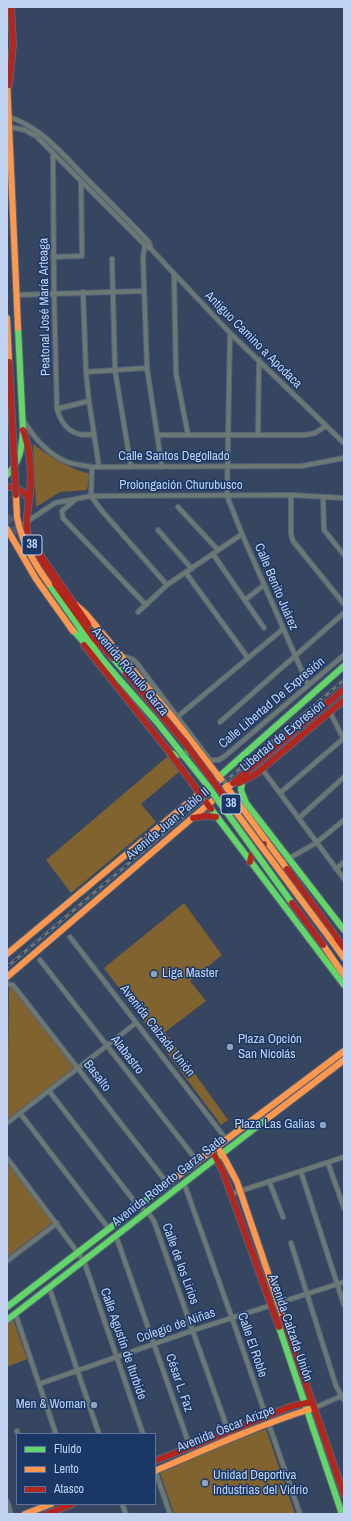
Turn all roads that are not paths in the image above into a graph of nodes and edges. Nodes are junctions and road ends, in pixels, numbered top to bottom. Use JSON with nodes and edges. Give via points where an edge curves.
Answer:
{"nodes":[{"id":1,"x":11,"y":7,"type":"edge"},
{"id":2,"x":7,"y":80,"type":"edge"},
{"id":3,"x":8,"y":90,"type":"edge"},
{"id":4,"x":9,"y":117,"type":"junction"},
{"id":5,"x":10,"y":127,"type":"junction"},
{"id":6,"x":52,"y":153,"type":"junction"},
{"id":7,"x":81,"y":182,"type":"junction"},
{"id":8,"x":149,"y":242,"type":"junction"},
{"id":9,"x":145,"y":245,"type":"junction"},
{"id":10,"x":151,"y":249,"type":"junction"},
{"id":11,"x":54,"y":256,"type":"junction"},
{"id":12,"x":112,"y":259,"type":"dead end"},
{"id":13,"x":174,"y":274,"type":"junction"},
{"id":14,"x":112,"y":291,"type":"junction"},
{"id":15,"x":144,"y":291,"type":"junction"},
{"id":16,"x":83,"y":292,"type":"junction"},
{"id":17,"x":54,"y":294,"type":"junction"},
{"id":18,"x":17,"y":295,"type":"junction"},
{"id":19,"x":7,"y":318,"type":"edge"},
{"id":20,"x":230,"y":333,"type":"junction"},
{"id":21,"x":259,"y":360,"type":"junction"},
{"id":22,"x":147,"y":368,"type":"junction"},
{"id":23,"x":115,"y":370,"type":"junction"},
{"id":24,"x":86,"y":372,"type":"junction"},
{"id":25,"x":89,"y":401,"type":"junction"},
{"id":26,"x":57,"y":409,"type":"junction"},
{"id":27,"x":23,"y":419,"type":"junction"},
{"id":28,"x":326,"y":426,"type":"junction"},
{"id":29,"x":24,"y":430,"type":"junction"},
{"id":30,"x":94,"y":434,"type":"junction"},
{"id":31,"x":258,"y":434,"type":"junction"},
{"id":32,"x":157,"y":435,"type":"junction"},
{"id":33,"x":188,"y":435,"type":"junction"},
{"id":34,"x":228,"y":435,"type":"junction"},
{"id":35,"x":344,"y":443,"type":"edge"},
{"id":36,"x":344,"y":458,"type":"edge"},
{"id":37,"x":92,"y":467,"type":"junction"},
{"id":38,"x":99,"y":467,"type":"junction"},
{"id":39,"x":131,"y":467,"type":"junction"},
{"id":40,"x":162,"y":467,"type":"junction"},
{"id":41,"x":227,"y":467,"type":"junction"},
{"id":42,"x":7,"y":475,"type":"edge"},
{"id":43,"x":7,"y":487,"type":"edge"},
{"id":44,"x":291,"y":495,"type":"junction"},
{"id":45,"x":91,"y":496,"type":"junction"},
{"id":46,"x":227,"y":496,"type":"junction"},
{"id":47,"x":323,"y":497,"type":"junction"},
{"id":48,"x":76,"y":498,"type":"junction"},
{"id":49,"x":344,"y":498,"type":"edge"},
{"id":50,"x":29,"y":502,"type":"junction"},
{"id":51,"x":178,"y":507,"type":"dead end"},
{"id":52,"x":25,"y":523,"type":"junction"},
{"id":53,"x":7,"y":529,"type":"edge"},
{"id":54,"x":158,"y":530,"type":"dead end"},
{"id":55,"x":242,"y":534,"type":"junction"},
{"id":56,"x":26,"y":542,"type":"tunnel mouth"},
{"id":57,"x":218,"y":550,"type":"junction"},
{"id":58,"x":213,"y":554,"type":"junction"},
{"id":59,"x":344,"y":555,"type":"edge"},
{"id":60,"x":192,"y":569,"type":"junction"},
{"id":61,"x":186,"y":573,"type":"junction"},
{"id":62,"x":168,"y":585,"type":"junction"},
{"id":63,"x":264,"y":585,"type":"junction"},
{"id":64,"x":245,"y":600,"type":"junction"},
{"id":65,"x":75,"y":604,"type":"junction"},
{"id":66,"x":344,"y":604,"type":"edge"},
{"id":67,"x":146,"y":605,"type":"junction"},
{"id":68,"x":138,"y":612,"type":"dead end"},
{"id":69,"x":344,"y":614,"type":"edge"},
{"id":70,"x":71,"y":628,"type":"junction"},
{"id":71,"x":264,"y":628,"type":"dead end"},
{"id":72,"x":283,"y":629,"type":"junction"},
{"id":73,"x":344,"y":654,"type":"edge"},
{"id":74,"x":295,"y":657,"type":"junction"},
{"id":75,"x":101,"y":658,"type":"junction"},
{"id":76,"x":113,"y":658,"type":"junction"},
{"id":77,"x":248,"y":658,"type":"junction"},
{"id":78,"x":344,"y":666,"type":"edge"},
{"id":79,"x":308,"y":685,"type":"junction"},
{"id":80,"x":344,"y":689,"type":"edge"},
{"id":81,"x":344,"y":700,"type":"edge"},
{"id":82,"x":330,"y":712,"type":"junction"},
{"id":83,"x":176,"y":718,"type":"junction"},
{"id":84,"x":220,"y":722,"type":"dead end"},
{"id":85,"x":344,"y":739,"type":"edge"},
{"id":86,"x":192,"y":743,"type":"junction"},
{"id":87,"x":170,"y":753,"type":"junction"},
{"id":88,"x":262,"y":769,"type":"junction"},
{"id":89,"x":243,"y":775,"type":"junction"},
{"id":90,"x":218,"y":777,"type":"junction"},
{"id":91,"x":344,"y":777,"type":"edge"},
{"id":92,"x":242,"y":782,"type":"junction"},
{"id":93,"x":234,"y":783,"type":"junction"},
{"id":94,"x":227,"y":789,"type":"junction"},
{"id":95,"x":241,"y":790,"type":"junction"},
{"id":96,"x":199,"y":793,"type":"junction"},
{"id":97,"x":280,"y":793,"type":"junction"},
{"id":98,"x":238,"y":803,"type":"junction"},
{"id":99,"x":208,"y":805,"type":"junction"},
{"id":100,"x":216,"y":817,"type":"junction"},
{"id":101,"x":191,"y":818,"type":"junction"},
{"id":102,"x":299,"y":818,"type":"junction"},
{"id":103,"x":344,"y":820,"type":"edge"},
{"id":104,"x":316,"y":843,"type":"junction"},
{"id":105,"x":268,"y":844,"type":"junction"},
{"id":106,"x":289,"y":859,"type":"junction"},
{"id":107,"x":250,"y":862,"type":"junction"},
{"id":108,"x":344,"y":862,"type":"edge"},
{"id":109,"x":281,"y":863,"type":"junction"},
{"id":110,"x":336,"y":868,"type":"junction"},
{"id":111,"x":344,"y":879,"type":"edge"},
{"id":112,"x":344,"y":930,"type":"edge"},
{"id":113,"x":70,"y":937,"type":"dead end"},
{"id":114,"x":344,"y":948,"type":"edge"},
{"id":115,"x":7,"y":954,"type":"edge"},
{"id":116,"x":344,"y":958,"type":"edge"},
{"id":117,"x":40,"y":960,"type":"dead end"},
{"id":118,"x":344,"y":975,"type":"edge"},
{"id":119,"x":7,"y":977,"type":"edge"},
{"id":120,"x":7,"y":984,"type":"edge"},
{"id":121,"x":344,"y":985,"type":"edge"},
{"id":122,"x":136,"y":1023,"type":"junction"},
{"id":123,"x":107,"y":1045,"type":"junction"},
{"id":124,"x":344,"y":1051,"type":"edge"},
{"id":125,"x":344,"y":1060,"type":"edge"},
{"id":126,"x":78,"y":1068,"type":"junction"},
{"id":127,"x":49,"y":1091,"type":"junction"},
{"id":128,"x":20,"y":1113,"type":"junction"},
{"id":129,"x":7,"y":1123,"type":"edge"},
{"id":130,"x":226,"y":1139,"type":"junction"},
{"id":131,"x":214,"y":1149,"type":"junction"},
{"id":132,"x":219,"y":1156,"type":"junction"},
{"id":133,"x":344,"y":1157,"type":"edge"},
{"id":134,"x":7,"y":1158,"type":"edge"},
{"id":135,"x":198,"y":1162,"type":"junction"},
{"id":136,"x":328,"y":1163,"type":"junction"},
{"id":137,"x":300,"y":1172,"type":"junction"},
{"id":138,"x":269,"y":1181,"type":"junction"},
{"id":139,"x":184,"y":1183,"type":"junction"},
{"id":140,"x":168,"y":1184,"type":"junction"},
{"id":141,"x":239,"y":1191,"type":"junction"},
{"id":142,"x":231,"y":1194,"type":"junction"},
{"id":143,"x":138,"y":1206,"type":"junction"},
{"id":144,"x":344,"y":1208,"type":"edge"},
{"id":145,"x":147,"y":1211,"type":"junction"},
{"id":146,"x":283,"y":1217,"type":"dead end"},
{"id":147,"x":57,"y":1223,"type":"junction"},
{"id":148,"x":109,"y":1229,"type":"junction"},
{"id":149,"x":116,"y":1236,"type":"junction"},
{"id":150,"x":291,"y":1243,"type":"dead end"},
{"id":151,"x":78,"y":1252,"type":"junction"},
{"id":152,"x":7,"y":1261,"type":"edge"},
{"id":153,"x":84,"y":1261,"type":"junction"},
{"id":154,"x":344,"y":1282,"type":"edge"},
{"id":155,"x":338,"y":1284,"type":"junction"},
{"id":156,"x":49,"y":1287,"type":"junction"},
{"id":157,"x":306,"y":1294,"type":"junction"},
{"id":158,"x":279,"y":1303,"type":"junction"},
{"id":159,"x":272,"y":1305,"type":"junction"},
{"id":160,"x":344,"y":1305,"type":"edge"},
{"id":161,"x":7,"y":1307,"type":"edge"},
{"id":162,"x":15,"y":1313,"type":"junction"},
{"id":163,"x":232,"y":1318,"type":"junction"},
{"id":164,"x":7,"y":1320,"type":"edge"},
{"id":165,"x":194,"y":1330,"type":"junction"},
{"id":166,"x":155,"y":1344,"type":"junction"},
{"id":167,"x":116,"y":1357,"type":"junction"},
{"id":168,"x":77,"y":1370,"type":"junction"},
{"id":169,"x":39,"y":1384,"type":"junction"},
{"id":170,"x":343,"y":1397,"type":"edge"},
{"id":171,"x":303,"y":1403,"type":"junction"},
{"id":172,"x":316,"y":1405,"type":"junction"},
{"id":173,"x":306,"y":1410,"type":"junction"},
{"id":174,"x":266,"y":1416,"type":"junction"},
{"id":175,"x":268,"y":1424,"type":"junction"},
{"id":176,"x":229,"y":1431,"type":"junction"},
{"id":177,"x":56,"y":1433,"type":"edge"},
{"id":178,"x":99,"y":1433,"type":"edge"},
{"id":179,"x":142,"y":1433,"type":"edge"},
{"id":180,"x":231,"y":1438,"type":"junction"},
{"id":181,"x":190,"y":1447,"type":"junction"},
{"id":182,"x":156,"y":1461,"type":"edge"},
{"id":183,"x":156,"y":1470,"type":"edge"},
{"id":184,"x":156,"y":1473,"type":"edge"},
{"id":185,"x":344,"y":1495,"type":"edge"},
{"id":186,"x":7,"y":1501,"type":"edge"},
{"id":187,"x":70,"y":1505,"type":"edge"},
{"id":188,"x":43,"y":1506,"type":"edge"},
{"id":189,"x":11,"y":1514,"type":"edge"},
{"id":190,"x":25,"y":1514,"type":"edge"},
{"id":191,"x":47,"y":1514,"type":"edge"},
{"id":192,"x":170,"y":1514,"type":"edge"},
{"id":193,"x":300,"y":1514,"type":"edge"},
{"id":194,"x":342,"y":1514,"type":"edge"}],
"edges":[{"from":1,"to":3,"type":"main road","via":[[13,44]]},
{"from":2,"to":3,"type":"main road"},
{"from":3,"to":4,"type":"main road","number":"38"},
{"from":4,"to":5,"type":"main road","number":"38"},
{"from":4,"to":8,"type":"street","name":"Antiguo Camino a Apodaca","via":[[24,122],[40,133]]},
{"from":5,"to":6,"type":"street","name":"Antiguo Camino a Apodaca","via":[[36,136]]},
{"from":5,"to":18,"type":"main road","number":"38"},
{"from":6,"to":7,"type":"street","name":"Antiguo Camino a Apodaca"},
{"from":6,"to":11,"type":"street","name":"Peatonal José María Arteaga"},
{"from":7,"to":9,"type":"street","name":"Antiguo Camino a Apodaca"},
{"from":7,"to":11,"type":"street","via":[[82,256]]},
{"from":8,"to":9,"type":"street"},
{"from":8,"to":10,"type":"street","name":"Antiguo Camino a Apodaca"},
{"from":9,"to":10,"type":"street","name":"Antiguo Camino a Apodaca"},
{"from":9,"to":15,"type":"street"},
{"from":10,"to":13,"type":"street","name":"Antiguo Camino a Apodaca"},
{"from":11,"to":17,"type":"street","name":"Peatonal José María Arteaga"},
{"from":12,"to":14,"type":"street"},
{"from":13,"to":20,"type":"street","name":"Antiguo Camino a Apodaca"},
{"from":13,"to":33,"type":"street","via":[[176,373]]},
{"from":14,"to":15,"type":"street"},
{"from":14,"to":16,"type":"street"},
{"from":14,"to":23,"type":"street"},
{"from":15,"to":22,"type":"street"},
{"from":16,"to":17,"type":"street"},
{"from":16,"to":24,"type":"street"},
{"from":17,"to":18,"type":"street"},
{"from":17,"to":26,"type":"street","name":"Peatonal José María Arteaga"},
{"from":18,"to":27,"type":"main road","number":"38"},
{"from":19,"to":75,"type":"main road","name":"Avenida Rómulo Garza","number":"38","bridge":true,"via":[[18,527],[30,556]]},
{"from":20,"to":21,"type":"street","name":"Antiguo Camino a Apodaca"},
{"from":20,"to":34,"type":"street"},
{"from":21,"to":28,"type":"street","name":"Antiguo Camino a Apodaca"},
{"from":21,"to":31,"type":"street"},
{"from":22,"to":23,"type":"street"},
{"from":22,"to":32,"type":"street"},
{"from":23,"to":24,"type":"street"},
{"from":23,"to":39,"type":"street"},
{"from":24,"to":25,"type":"street"},
{"from":25,"to":26,"type":"street"},
{"from":25,"to":30,"type":"street"},
{"from":26,"to":30,"type":"street","name":"Peatonal José María Arteaga","via":[[65,427],[85,436]]},
{"from":27,"to":29,"type":"main road","number":"38"},
{"from":27,"to":37,"type":"street","name":"Calle Santos Degollado","via":[[32,434],[50,452],[67,462]]},
{"from":28,"to":31,"type":"street","name":"Calle Santos Degollado","via":[[315,433],[304,435]]},
{"from":28,"to":35,"type":"street","name":"Antiguo Camino a Apodaca"},
{"from":29,"to":42,"type":"main road","via":[[19,461]]},
{"from":29,"to":50,"type":"main road","name":"Avenida Rómulo Garza","number":"38","via":[[29,446]]},
{"from":30,"to":38,"type":"street"},
{"from":31,"to":34,"type":"street","name":"Calle Santos Degollado"},
{"from":32,"to":33,"type":"street","name":"Calle Santos Degollado"},
{"from":32,"to":40,"type":"street"},
{"from":33,"to":34,"type":"street","name":"Calle Santos Degollado"},
{"from":34,"to":41,"type":"street"},
{"from":36,"to":41,"type":"street","name":"Calle Santos Degollado","via":[[302,466]]},
{"from":37,"to":38,"type":"street","name":"Calle Santos Degollado"},
{"from":37,"to":45,"type":"street"},
{"from":38,"to":39,"type":"street","name":"Calle Santos Degollado"},
{"from":39,"to":40,"type":"street","name":"Calle Santos Degollado"},
{"from":40,"to":41,"type":"street","name":"Calle Santos Degollado"},
{"from":41,"to":46,"type":"street"},
{"from":43,"to":50,"type":"main road","via":[[21,489]]},
{"from":44,"to":46,"type":"street","name":"Prolongación Churubusco"},
{"from":44,"to":47,"type":"street","name":"Prolongación Churubusco"},
{"from":44,"to":66,"type":"street","via":[[293,541]]},
{"from":45,"to":46,"type":"street","name":"Prolongación Churubusco"},
{"from":45,"to":48,"type":"street","name":"Prolongación Churubusco"},
{"from":45,"to":62,"type":"street"},
{"from":46,"to":55,"type":"street","name":"Calle Benito Juárez"},
{"from":47,"to":49,"type":"street","name":"Prolongación Churubusco"},
{"from":47,"to":59,"type":"street","via":[[324,530]]},
{"from":48,"to":52,"type":"street","name":"Prolongación Churubusco","via":[[55,503]]},
{"from":48,"to":67,"type":"street","via":[[62,511],[63,518]]},
{"from":50,"to":52,"type":"main road","name":"Avenida Rómulo Garza","number":"38"},
{"from":51,"to":57,"type":"street"},
{"from":52,"to":65,"type":"main road","name":"Avenida Rómulo Garza","number":"38","via":[[29,540]]},
{"from":53,"to":70,"type":"main road","name":"Avenida Rómulo Garza","number":"38","via":[[36,579]]},
{"from":54,"to":60,"type":"street"},
{"from":55,"to":57,"type":"street"},
{"from":55,"to":63,"type":"street","name":"Calle Benito Juárez"},
{"from":56,"to":76,"type":"main road","via":[[95,640]]},
{"from":57,"to":58,"type":"street"},
{"from":58,"to":60,"type":"street"},
{"from":58,"to":64,"type":"street"},
{"from":60,"to":61,"type":"street"},
{"from":61,"to":62,"type":"street"},
{"from":61,"to":77,"type":"street"},
{"from":62,"to":67,"type":"street"},
{"from":63,"to":64,"type":"street"},
{"from":63,"to":72,"type":"street","name":"Calle Benito Juárez"},
{"from":64,"to":71,"type":"street"},
{"from":65,"to":76,"type":"main road","name":"Avenida Rómulo Garza","number":"38"},
{"from":65,"to":83,"type":"main road","name":"Avenida Rómulo Garza"},
{"from":67,"to":68,"type":"street"},
{"from":69,"to":74,"type":"street"},
{"from":70,"to":75,"type":"main road"},
{"from":70,"to":87,"type":"main road","name":"Avenida Rómulo Garza"},
{"from":72,"to":74,"type":"street","name":"Calle Benito Juárez"},
{"from":72,"to":77,"type":"street"},
{"from":73,"to":79,"type":"street","name":"Calle Libertad De Expresión"},
{"from":74,"to":79,"type":"street","name":"Calle Benito Juárez"},
{"from":74,"to":84,"type":"street"},
{"from":75,"to":118,"type":"main road","name":"Avenida Rómulo Garza","number":"38","bridge":true,"via":[[207,784]]},
{"from":76,"to":116,"type":"main road","name":"Avenida Rómulo Garza","number":"38","bridge":true,"via":[[185,743]]},
{"from":77,"to":83,"type":"street"},
{"from":78,"to":90,"type":"main road","name":"Avenida Juan Pablo II"},
{"from":79,"to":83,"type":"street","name":"Calle Libertad De Expresión","via":[[219,760],[210,760]]},
{"from":80,"to":89,"type":"main road","name":"Avenida Juan Pablo II"},
{"from":81,"to":82,"type":"main road","name":"Libertad de Expresión"},
{"from":82,"to":85,"type":"street"},
{"from":82,"to":88,"type":"main road","name":"Libertad de Expresión"},
{"from":83,"to":86,"type":"main road","name":"Avenida Rómulo Garza"},
{"from":85,"to":97,"type":"street"},
{"from":86,"to":87,"type":"main road","via":[[190,751],[184,756]]},
{"from":86,"to":90,"type":"main road","name":"Avenida Rómulo Garza"},
{"from":87,"to":96,"type":"main road","name":"Avenida Rómulo Garza"},
{"from":88,"to":92,"type":"main road","name":"Libertad de Expresión"},
{"from":88,"to":97,"type":"street"},
{"from":89,"to":92,"type":"main road"},
{"from":89,"to":93,"type":"main road","name":"Avenida Juan Pablo II"},
{"from":90,"to":94,"type":"main road","name":"Avenida Rómulo Garza"},
{"from":90,"to":96,"type":"main road","name":"Avenida Juan Pablo II"},
{"from":91,"to":102,"type":"street"},
{"from":92,"to":93,"type":"main road","name":"Libertad de Expresión"},
{"from":92,"to":95,"type":"main road"},
{"from":93,"to":94,"type":"main road","name":"Avenida Juan Pablo II"},
{"from":94,"to":98,"type":"main road","name":"Avenida Rómulo Garza"},
{"from":94,"to":99,"type":"main road","name":"Avenida Juan Pablo II"},
{"from":95,"to":98,"type":"main road"},
{"from":95,"to":106,"type":"main road","via":[[246,803]]},
{"from":96,"to":99,"type":"main road","name":"Avenida Rómulo Garza"},
{"from":96,"to":115,"type":"main road","name":"Avenida Juan Pablo II"},
{"from":97,"to":102,"type":"street"},
{"from":98,"to":105,"type":"main road","name":"Avenida Rómulo Garza"},
{"from":99,"to":100,"type":"main road","name":"Avenida Rómulo Garza"},
{"from":99,"to":101,"type":"main road","name":"Avenida Juan Pablo II"},
{"from":100,"to":101,"type":"main road"},
{"from":100,"to":107,"type":"main road","name":"Avenida Rómulo Garza"},
{"from":101,"to":119,"type":"main road","name":"Avenida Juan Pablo II"},
{"from":102,"to":104,"type":"street"},
{"from":103,"to":104,"type":"street"},
{"from":104,"to":106,"type":"street"},
{"from":104,"to":110,"type":"street"},
{"from":105,"to":107,"type":"main road","via":[[257,847]]},
{"from":105,"to":109,"type":"main road","name":"Avenida Rómulo Garza"},
{"from":106,"to":109,"type":"street"},
{"from":106,"to":112,"type":"main road"},
{"from":107,"to":121,"type":"main road","name":"Avenida Rómulo Garza"},
{"from":108,"to":110,"type":"street"},
{"from":109,"to":114,"type":"main road","name":"Avenida Rómulo Garza"},
{"from":110,"to":111,"type":"street"},
{"from":113,"to":122,"type":"street","name":"Avenida Calzada Unión"},
{"from":117,"to":123,"type":"street","name":"Alabastro"},
{"from":120,"to":126,"type":"street","name":"Basalto","via":[[14,985]]},
{"from":122,"to":123,"type":"street"},
{"from":122,"to":130,"type":"street","name":"Avenida Calzada Unión"},
{"from":123,"to":126,"type":"street"},
{"from":123,"to":135,"type":"street","name":"Alabastro"},
{"from":124,"to":130,"type":"main road","name":"Avenida Roberto Garza Sada"},
{"from":125,"to":132,"type":"main road","name":"Avenida Roberto Garza Sada"},
{"from":126,"to":127,"type":"street"},
{"from":126,"to":140,"type":"street","name":"Basalto"},
{"from":127,"to":128,"type":"street"},
{"from":127,"to":143,"type":"street"},
{"from":128,"to":129,"type":"street"},
{"from":128,"to":148,"type":"street"},
{"from":130,"to":131,"type":"main road","name":"Avenida Roberto Garza Sada"},
{"from":131,"to":132,"type":"main road","name":"Avenida Calzada Unión"},
{"from":131,"to":135,"type":"main road","name":"Avenida Roberto Garza Sada"},
{"from":132,"to":139,"type":"main road","name":"Avenida Roberto Garza Sada"},
{"from":132,"to":141,"type":"main road","name":"Avenida Calzada Unión","via":[[231,1170]]},
{"from":132,"to":142,"type":"main road","name":"Avenida Calzada Unión"},
{"from":133,"to":136,"type":"street"},
{"from":134,"to":147,"type":"street","name":"Calle Agustín de Iturbide"},
{"from":135,"to":140,"type":"main road","name":"Avenida Roberto Garza Sada"},
{"from":136,"to":137,"type":"street"},
{"from":136,"to":144,"type":"street"},
{"from":137,"to":138,"type":"street"},
{"from":137,"to":155,"type":"street"},
{"from":138,"to":141,"type":"street"},
{"from":138,"to":146,"type":"street"},
{"from":139,"to":145,"type":"main road","name":"Avenida Roberto Garza Sada"},
{"from":139,"to":163,"type":"street","name":"Calle El Roble"},
{"from":140,"to":143,"type":"main road","name":"Avenida Roberto Garza Sada"},
{"from":141,"to":142,"type":"street"},
{"from":141,"to":158,"type":"main road","name":"Avenida Calzada Unión"},
{"from":142,"to":159,"type":"main road","name":"Avenida Calzada Unión"},
{"from":143,"to":145,"type":"street"},
{"from":143,"to":148,"type":"main road","name":"Avenida Roberto Garza Sada"},
{"from":145,"to":149,"type":"main road","name":"Avenida Roberto Garza Sada"},
{"from":145,"to":165,"type":"street","name":"Calle de los Lirios","via":[[154,1221]]},
{"from":147,"to":151,"type":"street","name":"Calle Agustín de Iturbide"},
{"from":147,"to":152,"type":"street"},
{"from":148,"to":151,"type":"main road","name":"Avenida Roberto Garza Sada"},
{"from":149,"to":153,"type":"main road","name":"Avenida Roberto Garza Sada"},
{"from":149,"to":166,"type":"street","name":"César L. Faz"},
{"from":150,"to":157,"type":"street"},
{"from":151,"to":153,"type":"street","name":"Calle Agustín de Iturbide"},
{"from":151,"to":161,"type":"main road","name":"Avenida Roberto Garza Sada"},
{"from":153,"to":156,"type":"main road","name":"Avenida Roberto Garza Sada"},
{"from":153,"to":167,"type":"street","name":"Calle Agustín de Iturbide"},
{"from":154,"to":155,"type":"street","name":"Colegio de Niñas"},
{"from":155,"to":157,"type":"street","name":"Colegio de Niñas"},
{"from":155,"to":160,"type":"street"},
{"from":156,"to":162,"type":"main road","name":"Avenida Roberto Garza Sada"},
{"from":156,"to":168,"type":"street"},
{"from":157,"to":158,"type":"street","name":"Colegio de Niñas"},
{"from":157,"to":170,"type":"street","via":[[336,1386]]},
{"from":158,"to":159,"type":"street","name":"Colegio de Niñas"},
{"from":158,"to":172,"type":"main road","name":"Avenida Calzada Unión"},
{"from":159,"to":163,"type":"street","name":"Colegio de Niñas"},
{"from":159,"to":171,"type":"main road","name":"Avenida Calzada Unión"},
{"from":162,"to":164,"type":"main road","name":"Avenida Roberto Garza Sada"},
{"from":162,"to":169,"type":"street"},
{"from":163,"to":165,"type":"street","name":"Colegio de Niñas"},
{"from":163,"to":174,"type":"street","name":"Calle El Roble"},
{"from":165,"to":166,"type":"street","name":"Colegio de Niñas"},
{"from":165,"to":176,"type":"street","name":"Calle de los Lirios"},
{"from":166,"to":167,"type":"street","name":"Colegio de Niñas"},
{"from":166,"to":181,"type":"street","name":"César L. Faz"},
{"from":167,"to":168,"type":"street","name":"Colegio de Niñas"},
{"from":167,"to":179,"type":"street","name":"Calle Agustín de Iturbide"},
{"from":168,"to":169,"type":"street","name":"Colegio de Niñas"},
{"from":168,"to":178,"type":"street"},
{"from":169,"to":177,"type":"street"},
{"from":170,"to":172,"type":"street"},
{"from":171,"to":172,"type":"main road","name":"Avenida Óscar Arizpe"},
{"from":171,"to":173,"type":"main road","name":"Avenida Calzada Unión"},
{"from":171,"to":174,"type":"main road","name":"Avenida Óscar Arizpe"},
{"from":172,"to":173,"type":"main road","name":"Avenida Óscar Arizpe"},
{"from":172,"to":185,"type":"main road","name":"Avenida Calzada Unión"},
{"from":173,"to":175,"type":"main road","name":"Avenida Óscar Arizpe"},
{"from":173,"to":194,"type":"main road","name":"Avenida Calzada Unión"},
{"from":174,"to":175,"type":"street","name":"Calle El Roble"},
{"from":174,"to":176,"type":"main road","name":"Avenida Óscar Arizpe"},
{"from":175,"to":180,"type":"main road","name":"Avenida Óscar Arizpe"},
{"from":175,"to":193,"type":"street","name":"Calle El Roble"},
{"from":176,"to":180,"type":"street","name":"Calle de los Lirios"},
{"from":176,"to":181,"type":"main road","name":"Avenida Óscar Arizpe"},
{"from":180,"to":183,"type":"main road","name":"Avenida Óscar Arizpe"},
{"from":181,"to":182,"type":"main road","name":"Avenida Óscar Arizpe"},
{"from":184,"to":192,"type":"street"},
{"from":186,"to":189,"type":"street"},
{"from":187,"to":191,"type":"main road"},
{"from":188,"to":190,"type":"main road"}]}
